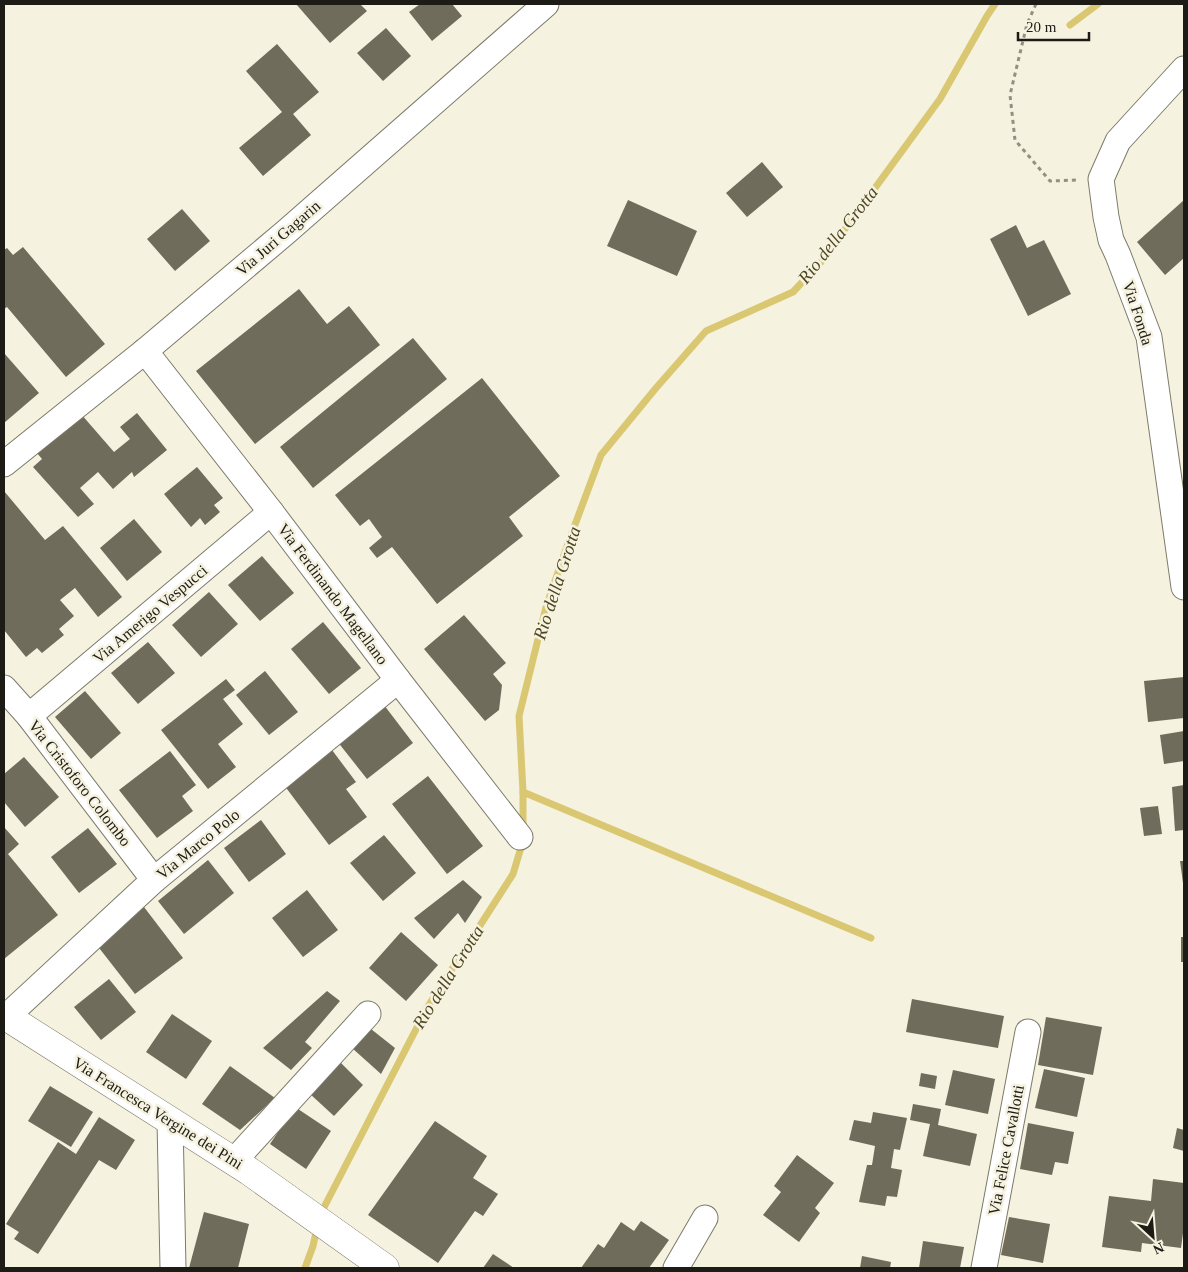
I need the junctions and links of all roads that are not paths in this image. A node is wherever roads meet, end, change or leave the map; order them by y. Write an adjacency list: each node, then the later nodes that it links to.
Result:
1 (546, 4): 3 (street, Via Juri Gagarin)
2 (1184, 70): 6 (street, Via Fonda)
3 (145, 351): 4 (street, Via Juri Gagarin); 5 (street, Via Ferdinando Magellano)
4 (4, 464)
5 (271, 512): 7 (street, Via Ferdinando Magellano); 9 (street, Via Amerigo Vespucci)
6 (1184, 587)
7 (398, 680): 10 (street, Via Ferdinando Magellano); 11 (street, Via Marco Polo)
8 (4, 688): 9 (street, Via Cristoforo Colombo)
9 (29, 716): 11 (street, Via Cristoforo Colombo)
10 (520, 837)
11 (154, 880): 13 (street, Via Marco Polo)
12 (368, 1014): 16 (street)
13 (5, 1016): 15 (street, Via Francesca Vergine dei Pini)
14 (1028, 1032): 21 (street, Via Felice Cavallotti)
15 (170, 1121): 16 (street, Via Francesca Vergine dei Pini); 18 (street)
16 (234, 1162): 19 (street, Via Francesca Vergine dei Pini)
17 (705, 1218): 20 (street)
18 (173, 1268)
19 (385, 1268)
20 (676, 1268)
21 (984, 1268)

